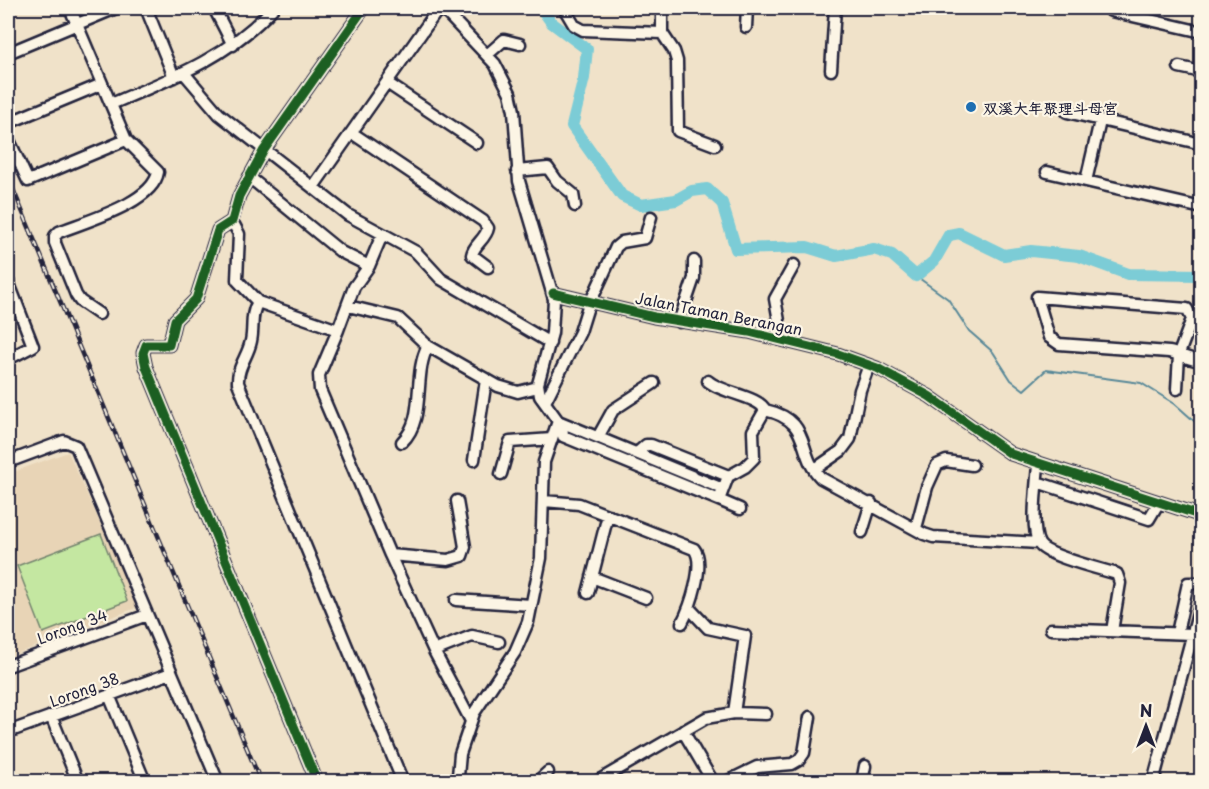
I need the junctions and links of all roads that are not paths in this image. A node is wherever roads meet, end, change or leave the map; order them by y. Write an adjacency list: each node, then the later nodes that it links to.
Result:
1 (70, 8): 13 (street)
2 (116, 8): 13 (street)
3 (146, 8): 24 (street)
4 (214, 8): 18 (street)
5 (273, 8): 18 (street)
6 (364, 8): 37 (street)
7 (441, 8): 20 (street); 25 (street)
8 (564, 8): 16 (street)
9 (662, 8): 16 (street)
10 (747, 8): 14 (street)
11 (835, 8): 22 (street)
12 (1111, 11): 15 (street)
13 (76, 24): 19 (street); 26 (street)
14 (746, 27)
15 (1202, 32)
16 (662, 33): 36 (street)
17 (520, 44): 20 (street)
18 (233, 45): 24 (street)
19 (8, 53)
20 (487, 55): 38 (street)
21 (1179, 67): 23 (street)
22 (831, 70)
23 (1202, 72)
24 (179, 75): 27 (street); 37 (street)
25 (387, 83): 31 (street); 34 (street)
26 (102, 84): 27 (street); 30 (street)
27 (111, 104): 33 (street)
28 (1067, 112): 29 (street)
29 (1101, 121): 35 (street); 41 (street)
30 (8, 123)
31 (352, 133): 42 (street); 51 (street)
32 (8, 138): 33 (street)
33 (126, 140): 57 (street)
34 (477, 143)
35 (1202, 144)
36 (715, 145)
37 (264, 150): 40 (street); 42 (street)
38 (518, 171): 43 (street); 53 (street)
39 (1047, 172): 41 (street)
40 (249, 177): 46 (street); 50 (street)
41 (1086, 182): 44 (street)
42 (312, 187): 47 (street)
43 (575, 206)
44 (1202, 208)
45 (651, 217): 54 (street)
46 (232, 221): 55 (street); 133 (street)
47 (381, 235): 50 (street); 61 (street)
48 (694, 261): 58 (street)
49 (794, 265): 60 (street)
50 (369, 266): 56 (street)
51 (488, 267)
52 (8, 281): 64 (street)
53 (553, 293): 54 (street, Jalan Taman Berangan); 61 (street)
54 (590, 301): 58 (street, Jalan Taman Berangan); 72 (street)
55 (258, 302): 59 (street); 134 (street)
56 (348, 306): 59 (street); 62 (street)
57 (99, 314)
58 (680, 322): 60 (street, Jalan Taman Berangan)
59 (338, 330): 98 (street)
60 (778, 338): 66 (street, Jalan Taman Berangan)
61 (550, 343): 70 (street)
62 (428, 346): 67 (street); 77 (street)
63 (1179, 355): 63 (street); 65 (street); 71 (street)
64 (8, 359)
65 (1202, 361)
66 (869, 365): 81 (street, Jalan Taman Berangan); 83 (street)
67 (486, 380): 70 (street); 80 (street)
68 (708, 381): 73 (street)
69 (654, 383): 75 (street)
70 (538, 387): 72 (street)
71 (1177, 389)
72 (545, 402): 74 (street)
73 (765, 410): 83 (street); 85 (street)
74 (560, 422): 75 (street); 76 (street); 87 (street)
75 (598, 437): 78 (street)
76 (552, 439): 84 (street); 89 (street)
77 (402, 442)
78 (637, 453): 85 (street); 87 (street)
79 (8, 459): 107 (street)
80 (474, 460)
81 (1038, 464): 86 (street); 90 (street, Jalan Taman Berangan)
82 (972, 465): 95 (street)
83 (815, 469): 91 (street)
84 (501, 474)
85 (727, 477): 87 (street)
86 (1037, 482): 90 (street); 97 (street)
87 (721, 495): 92 (street)
88 (457, 501): 98 (street)
89 (544, 501): 93 (street); 105 (street)
90 (1158, 502): 94 (street, Jalan Taman Berangan)
91 (871, 503): 95 (street); 96 (street)
92 (740, 509)
93 (608, 515): 99 (street); 106 (street)
94 (1202, 516)
95 (916, 528): 97 (street)
96 (862, 532)
97 (1038, 543): 110 (street)
98 (390, 555): 114 (street)
99 (592, 577): 101 (street); 102 (street)
100 (1202, 583): 111 (street)
101 (588, 593)
102 (646, 598)
103 (1202, 599): 112 (street)
104 (456, 600): 105 (street)
105 (531, 605): 122 (street)
106 (689, 608): 108 (street); 118 (street)
107 (147, 615): 115 (street, Lorong 34); 116 (street)
108 (682, 623)
109 (1051, 629): 110 (street)
110 (1112, 631): 111 (street)
111 (1177, 633): 112 (street)
112 (1192, 634): 140 (street)
113 (499, 642): 114 (street)
114 (434, 651): 122 (street)
115 (8, 666)
116 (171, 673): 117 (street, Lorong 38); 132 (street)
117 (110, 695): 120 (street, Lorong 38); 131 (street)
118 (734, 713): 119 (street); 123 (street)
119 (766, 714)
120 (51, 716): 124 (street, Lorong 38); 130 (street)
121 (810, 717): 138 (street)
122 (471, 721): 128 (street)
123 (683, 731): 136 (street); 137 (street)
124 (8, 732)
125 (866, 766): 139 (street)
126 (548, 772): 135 (street)
127 (8, 776): 129 (street)
128 (457, 780)
129 (10, 782)
130 (78, 782)
131 (145, 782)
132 (218, 782)
133 (317, 782)
134 (402, 782)
135 (537, 782)
136 (596, 782)
137 (713, 782)
138 (726, 782)
139 (862, 782)
140 (1153, 782)

